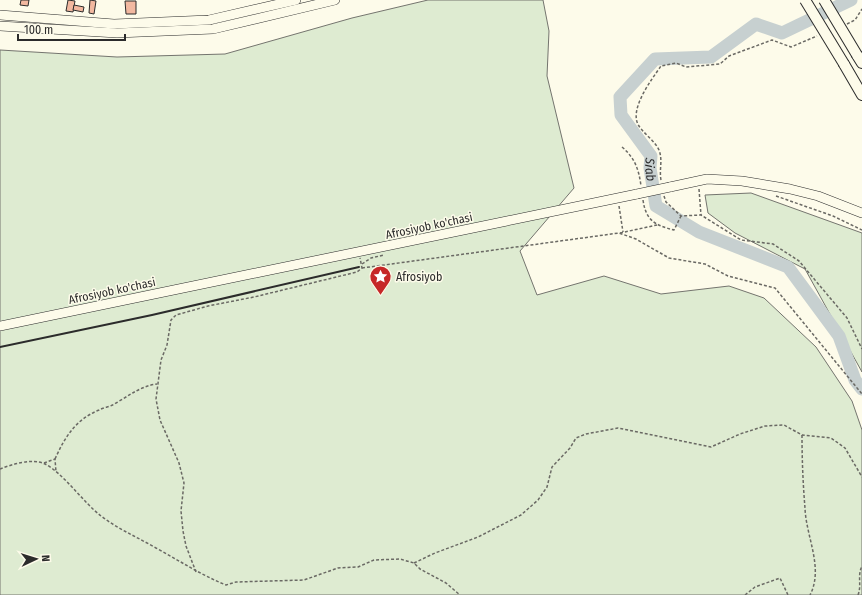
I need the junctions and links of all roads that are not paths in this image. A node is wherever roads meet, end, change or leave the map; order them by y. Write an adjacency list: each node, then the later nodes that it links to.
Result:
1 (296, 0): 5 (street)
2 (335, 0): 6 (street)
3 (805, 0): 8 (main road, bridge)
4 (824, 0): 7 (main road, bridge)
5 (0, 15)
6 (0, 26)
7 (860, 59)
8 (862, 94)
9 (862, 213): 10 (street, Afrosiyob ko'chasi, bridge)
10 (0, 326)

